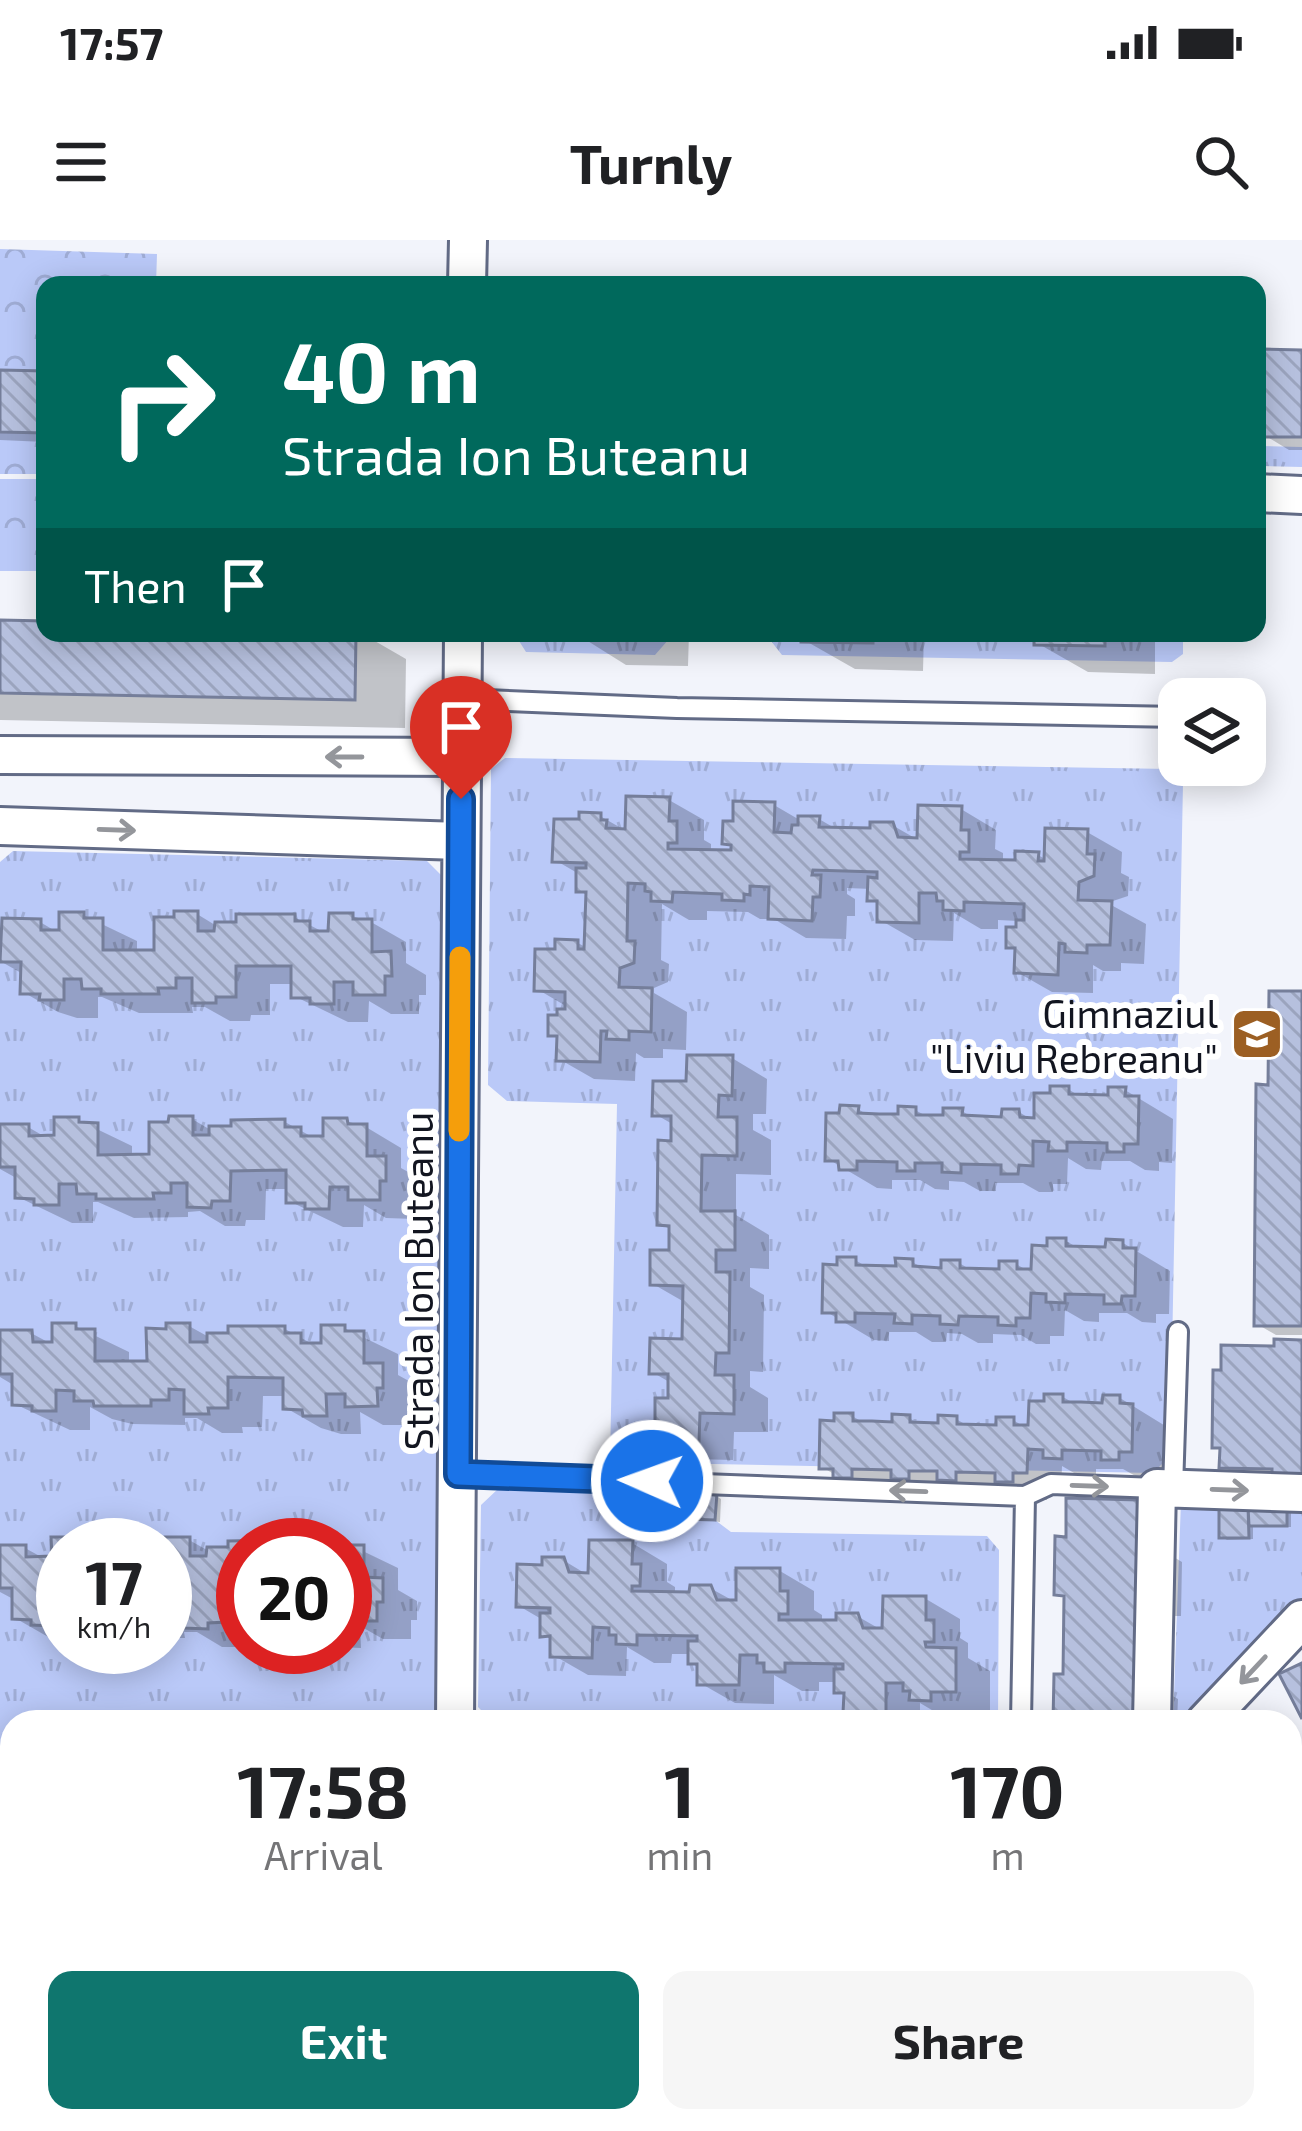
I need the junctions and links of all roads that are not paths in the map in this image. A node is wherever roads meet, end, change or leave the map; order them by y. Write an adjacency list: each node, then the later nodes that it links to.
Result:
1 (468, 240): 2 (street)
2 (467, 276)
3 (1266, 493): 4 (street)
4 (1302, 494)
5 (463, 642): 6 (street, Strada Ion Buteanu)
6 (462, 699): 7 (lane); 9 (street, Strada Ion Buteanu)
7 (1158, 717)
8 (0, 755): 9 (street, one-way to 8)
9 (461, 757): 11 (street, Strada Ion Buteanu)
10 (0, 826): 11 (street, one-way to 11)
11 (460, 841): 13 (street, Strada Ion Buteanu)
12 (1178, 1332): 14 (lane)
13 (458, 1474): 16 (lane, one-way to 13); 18 (street, Strada Ion Buteanu)
14 (1165, 1488): 15 (street, one-way to 15); 16 (lane, one-way to 14); 20 (street)
15 (1302, 1493)
16 (1025, 1496): 19 (lane)
17 (1302, 1619): 21 (street, one-way to 21)
18 (455, 1710)
19 (1021, 1710)
20 (1153, 1710)
21 (1215, 1710)

